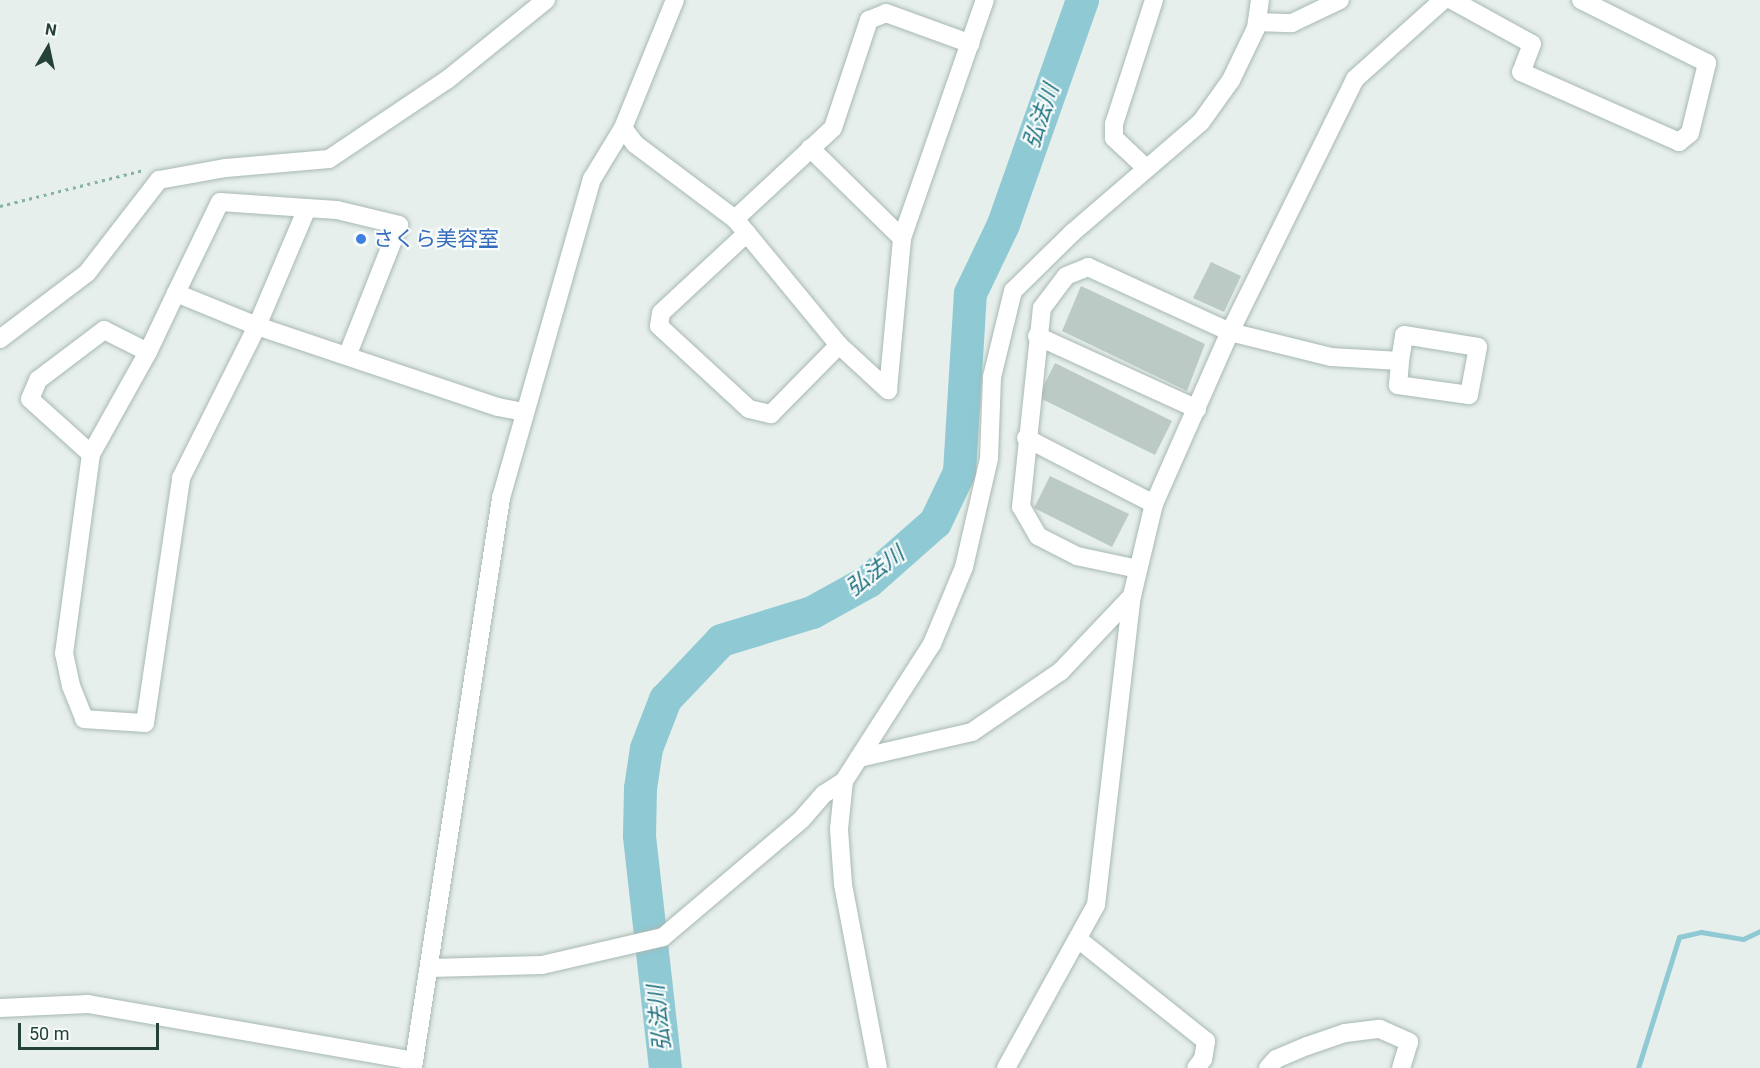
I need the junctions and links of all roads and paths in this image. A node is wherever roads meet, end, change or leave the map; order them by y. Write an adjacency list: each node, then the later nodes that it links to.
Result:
1 (546, 0): 15 (street)
2 (675, 0): 12 (street)
3 (985, 0): 11 (street)
4 (1154, 0): 14 (street)
5 (1260, 0): 10 (street)
6 (1340, 0): 10 (street)
7 (1443, 0): 22 (street)
8 (1452, 0): 9 (street)
9 (1581, 0)
10 (1257, 22): 14 (street)
11 (971, 44): 13 (street); 19 (street)
12 (623, 128): 18 (street); 30 (street)
13 (810, 148): 18 (street); 19 (street)
14 (1146, 168): 36 (street)
15 (159, 180): 16 (path); 24 (street)
16 (0, 206)
17 (307, 208): 20 (street); 21 (street); 27 (street)
18 (741, 226): 25 (street); 25 (street)
19 (902, 238): 25 (street)
20 (176, 293): 21 (street); 26 (street)
21 (257, 326): 27 (street); 32 (street)
22 (1230, 332): 23 (street); 28 (street); 29 (street)
23 (1037, 336): 29 (street); 31 (street)
24 (0, 339)
25 (839, 345)
26 (148, 352): 32 (street); 32 (street)
27 (348, 354): 30 (street)
28 (1400, 361): 28 (street)
29 (1197, 409): 33 (street)
30 (524, 412): 39 (street)
31 (1026, 438): 33 (street); 34 (street)
32 (92, 454)
33 (1154, 504): 34 (street)
34 (1138, 569): 35 (street)
35 (1132, 596): 36 (street); 38 (street)
36 (858, 758): 37 (street)
37 (844, 781): 39 (street); 42 (street)
38 (1078, 939): 43 (street); 44 (street)
39 (430, 968): 41 (street)
40 (0, 1008): 41 (street)
41 (413, 1065)
42 (878, 1068)
43 (1006, 1068)
44 (1196, 1068)
45 (1269, 1068): 46 (street)
46 (1401, 1068)

